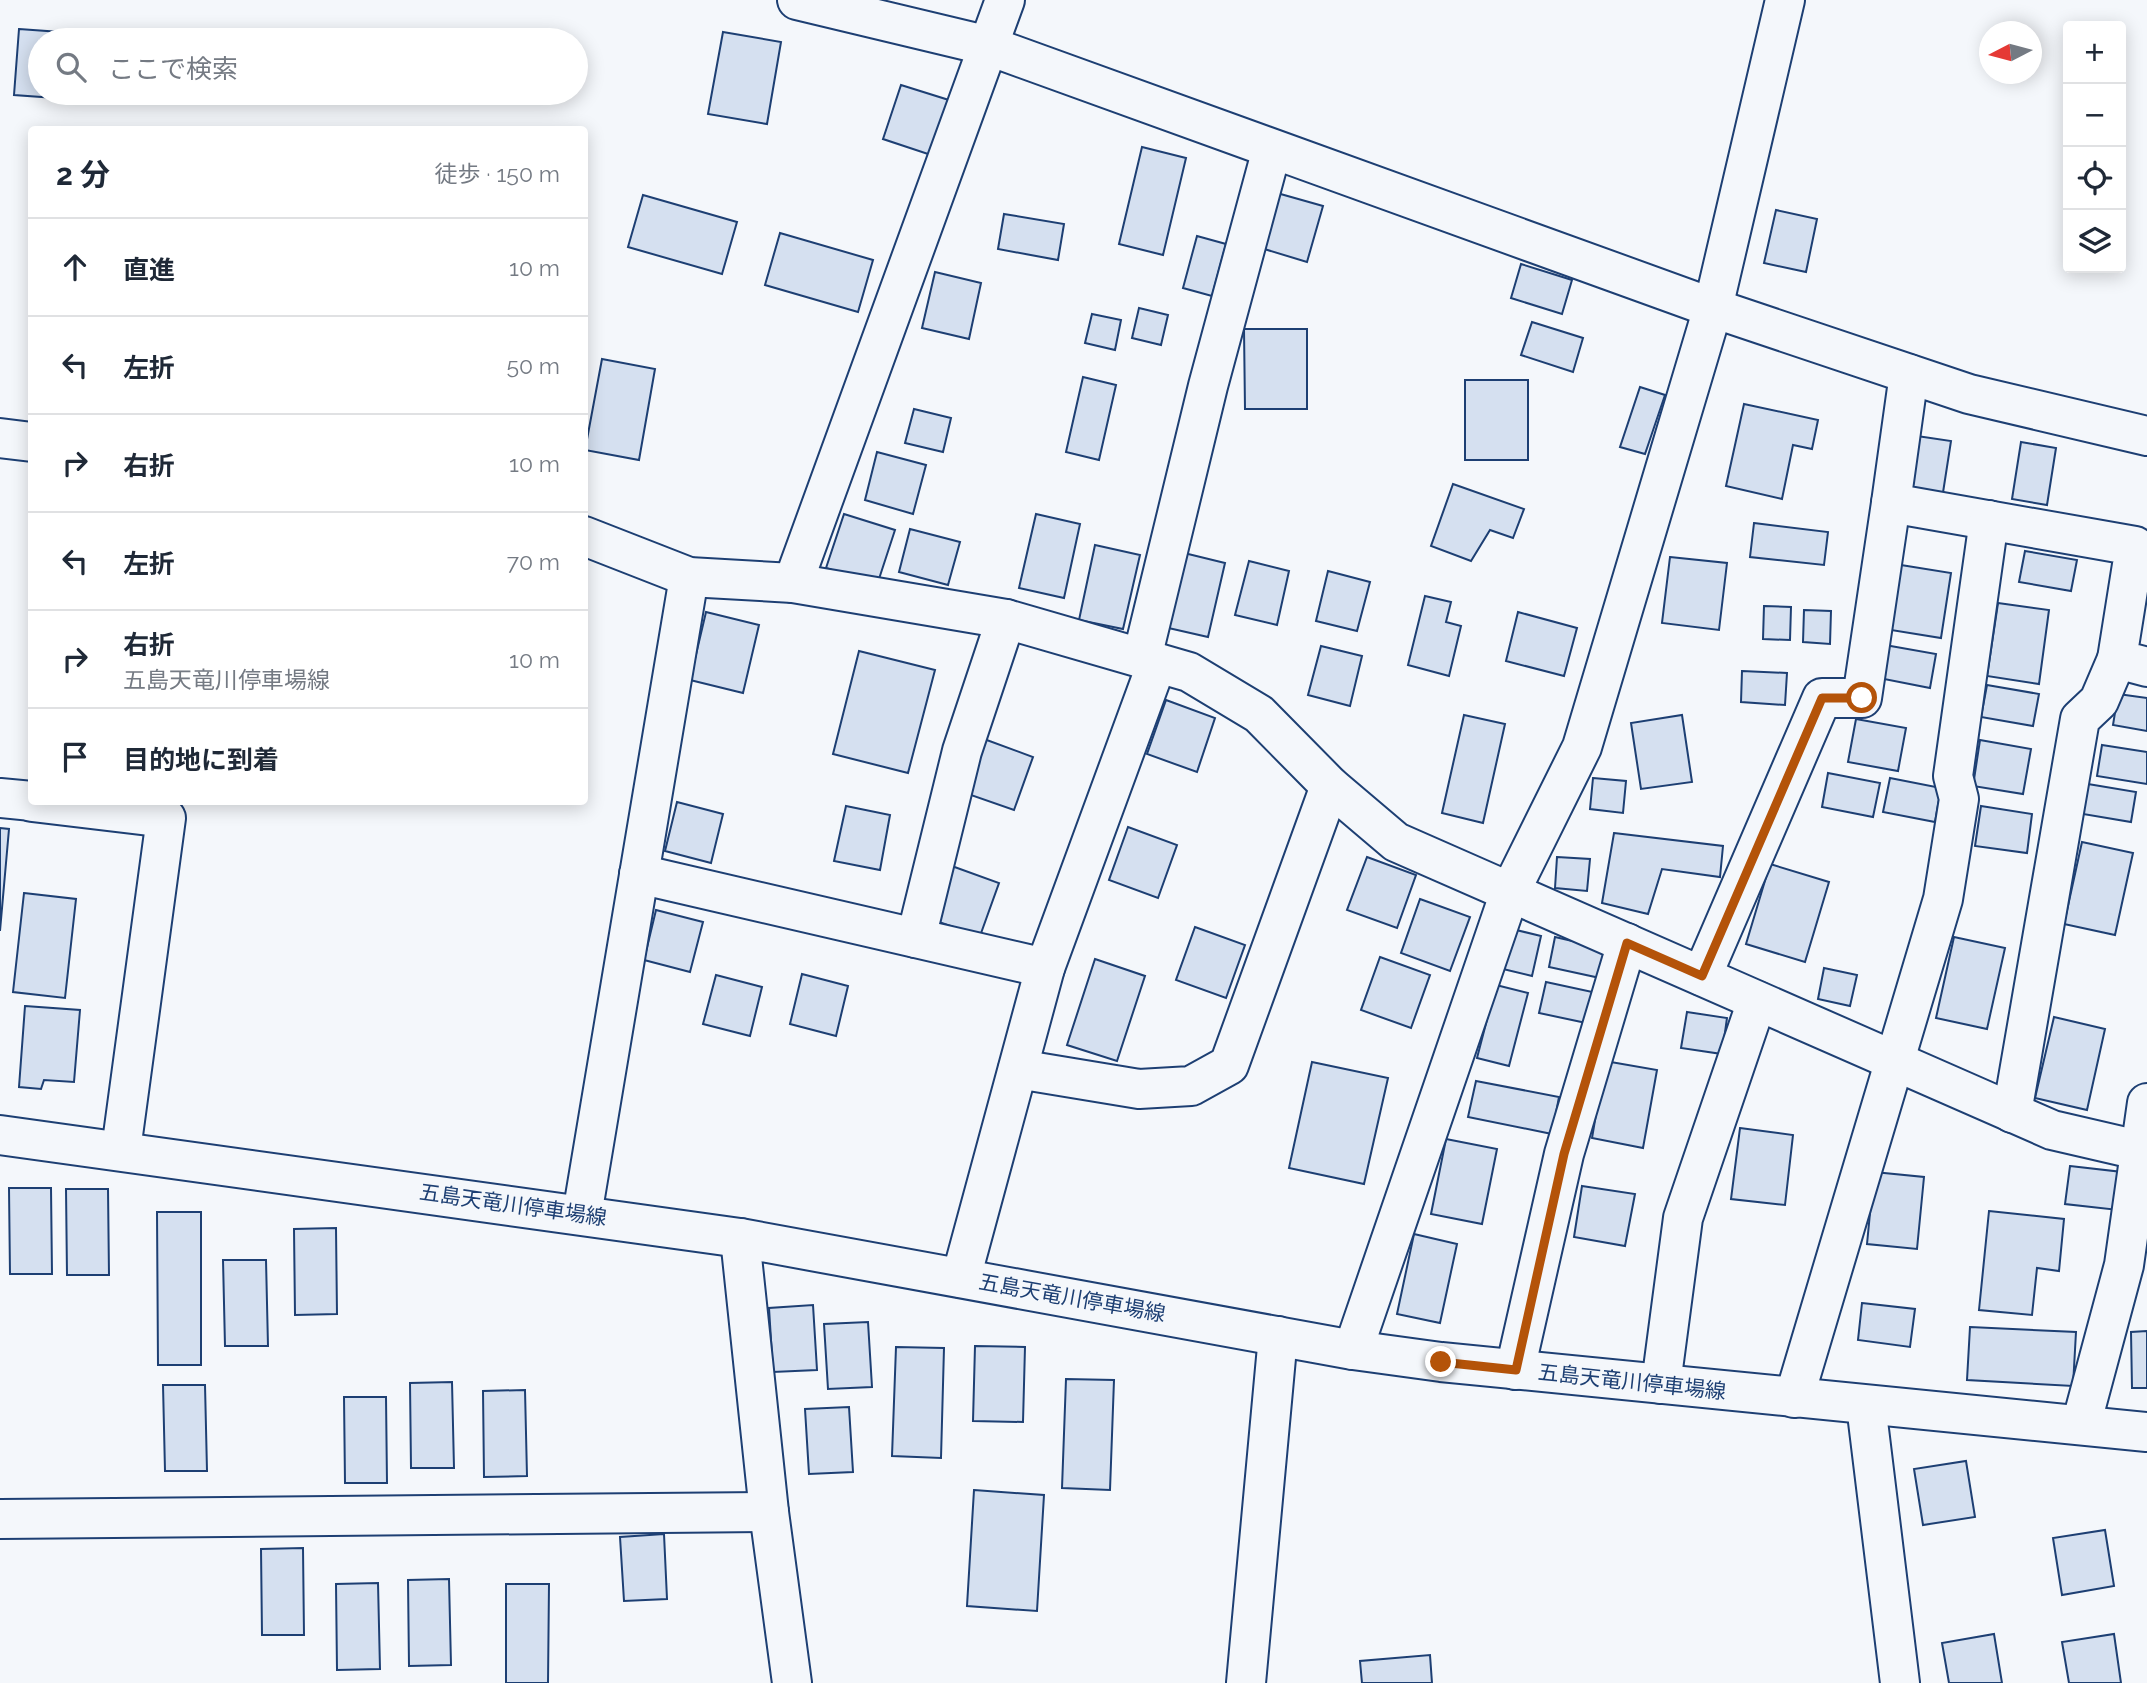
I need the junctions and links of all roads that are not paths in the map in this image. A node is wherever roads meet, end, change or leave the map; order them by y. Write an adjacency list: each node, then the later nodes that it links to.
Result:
1 (797, 0): 4 (street)
2 (1005, 0): 4 (street)
3 (1785, 0): 6 (street)
4 (989, 46): 5 (street); 15 (street)
5 (1272, 149): 6 (street); 17 (street)
6 (1713, 308): 7 (street); 24 (street)
7 (1909, 374): 8 (street); 11 (street)
8 (2147, 436)
9 (0, 438): 10 (street)
10 (28, 442)
11 (1891, 503): 12 (street); 28 (street)
12 (1989, 520): 18 (street); 30 (street)
13 (588, 538): 14 (street)
14 (689, 577): 15 (street); 23 (street)
15 (793, 583): 16 (street)
16 (1006, 620): 17 (street); 25 (street)
17 (1150, 660): 19 (street); 27 (street)
18 (2132, 663): 33 (street)
19 (1330, 786): 24 (street); 31 (street)
20 (0, 798): 21 (street)
21 (28, 802)
22 (57, 805): 35 (street)
23 (639, 874): 25 (street); 37 (street)
24 (1510, 892): 26 (street); 41 (street)
25 (916, 938): 27 (street)
26 (1627, 943): 28 (street); 42 (street)
27 (1045, 968): 31 (street)
28 (1702, 976): 29 (street)
29 (1757, 1001): 30 (street); 43 (street)
30 (1894, 1061): 33 (street); 44 (street)
31 (1018, 1069): 39 (street)
32 (2147, 1103): 36 (street)
33 (2012, 1112): 36 (street)
34 (0, 1135): 35 (street, 五島天竜川停車場線)
35 (121, 1150): 37 (street, 五島天竜川停車場線)
36 (2144, 1152): 46 (street)
37 (582, 1215): 38 (street, 五島天竜川停車場線)
38 (740, 1238): 39 (street, 五島天竜川停車場線); 48 (street)
39 (961, 1278): 40 (street, 五島天竜川停車場線)
40 (1278, 1336): 41 (street, 五島天竜川停車場線); 51 (street)
41 (1353, 1350): 42 (street, 五島天竜川停車場線)
42 (1516, 1370): 43 (street, 五島天竜川停車場線)
43 (1661, 1384): 44 (street, 五島天竜川停車場線)
44 (1794, 1398): 45 (street, 五島天竜川停車場線)
45 (1866, 1405): 46 (street, 五島天竜川停車場線); 52 (street)
46 (2081, 1425): 47 (street, 五島天竜川停車場線)
47 (2147, 1432)
48 (769, 1511): 49 (street); 50 (street)
49 (0, 1520)
50 (792, 1683)
51 (1246, 1683)
52 (1900, 1683)

